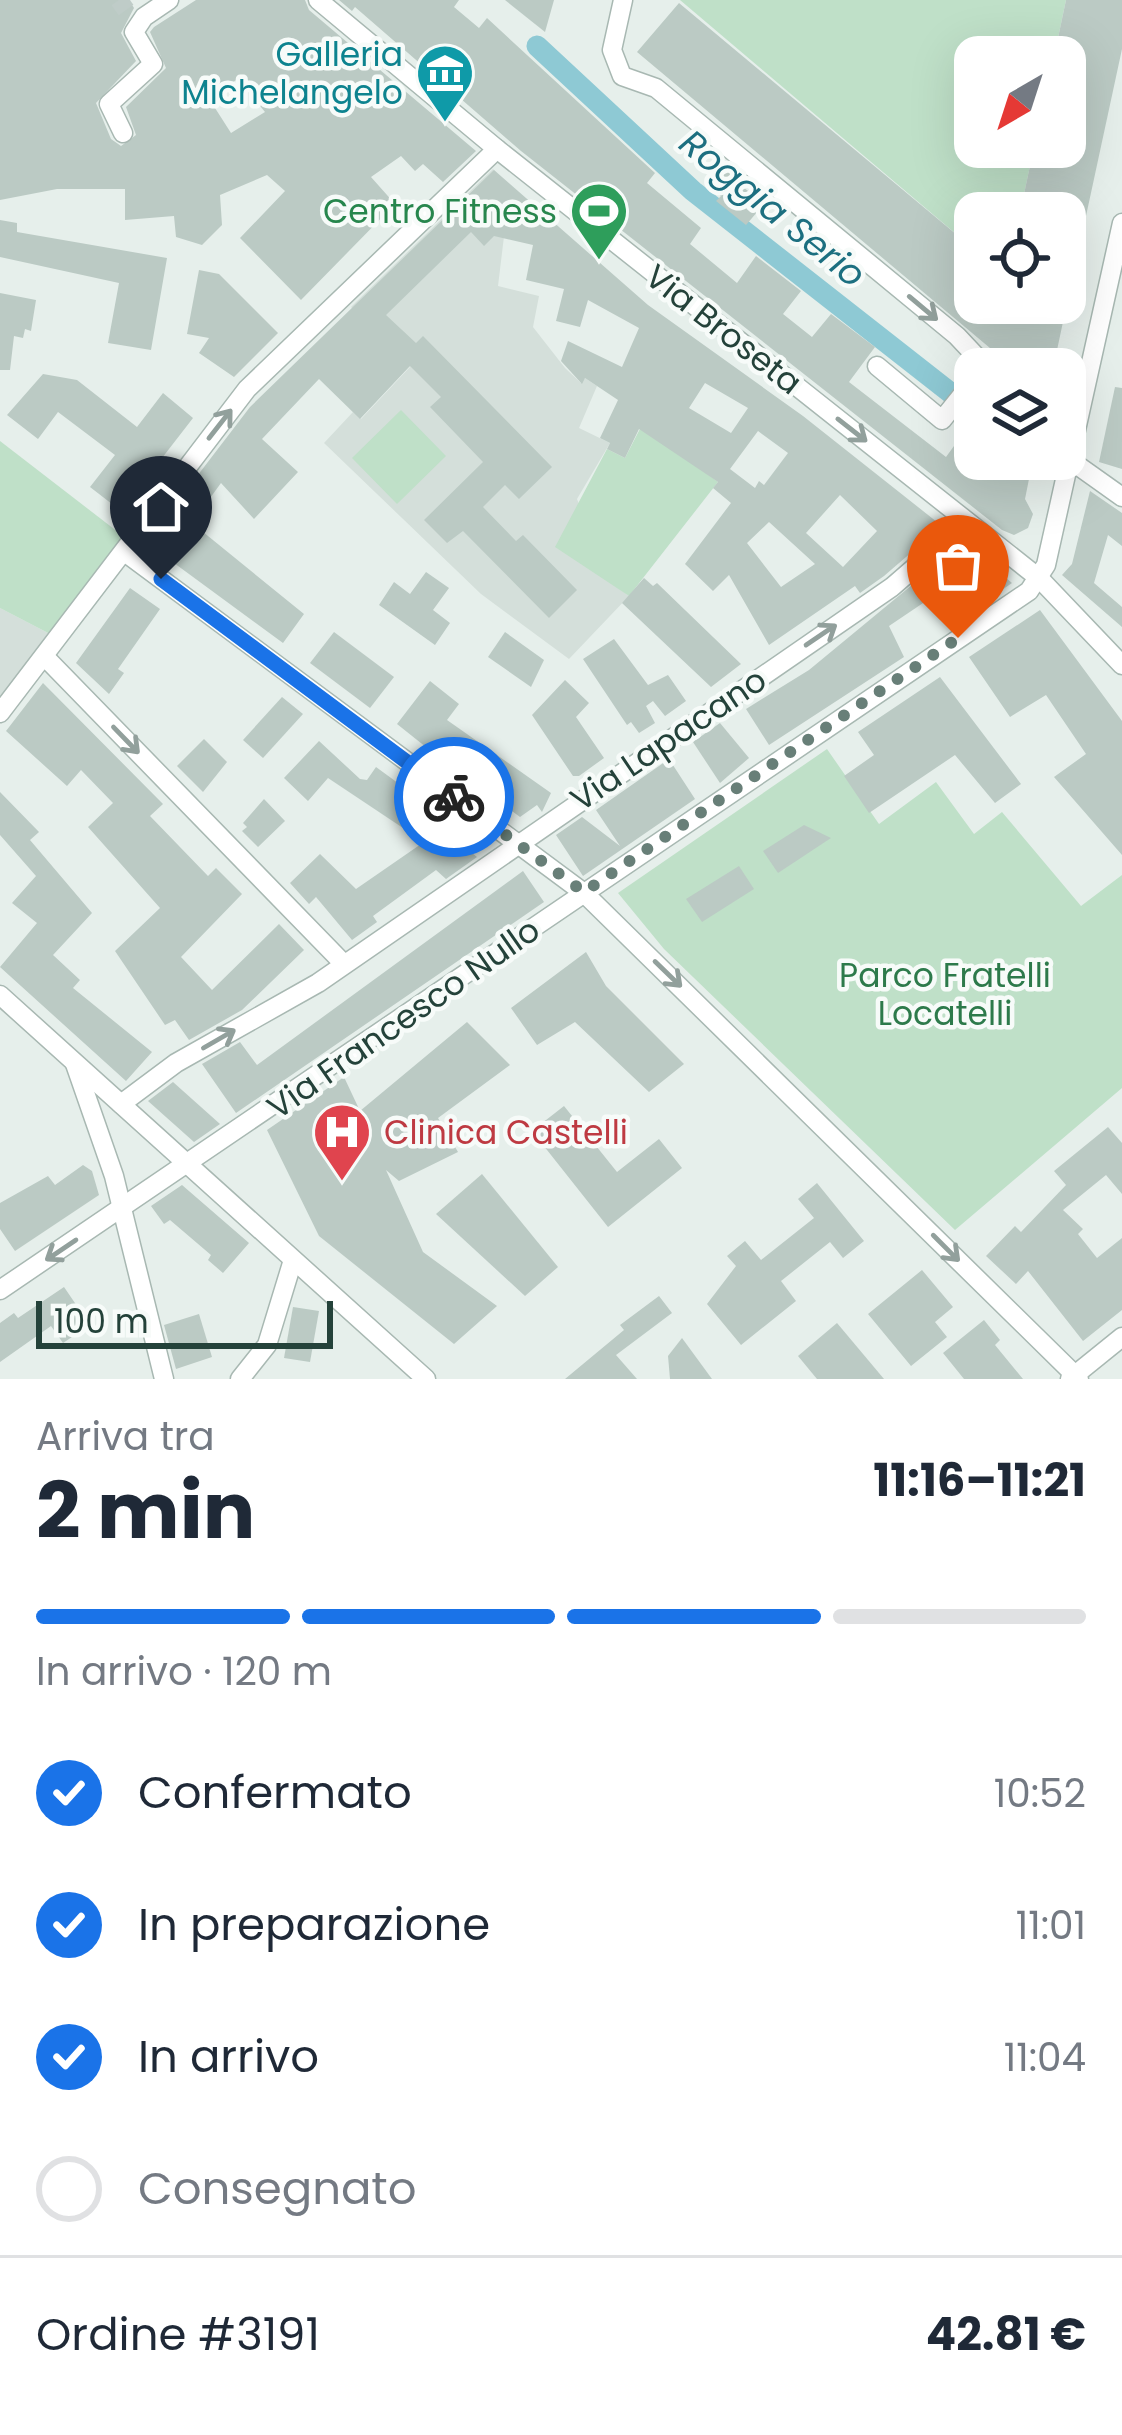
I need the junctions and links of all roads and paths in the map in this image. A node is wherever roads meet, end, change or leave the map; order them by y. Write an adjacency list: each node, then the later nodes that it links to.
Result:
1 (169, 0): 4 (street)
2 (319, 0): 5 (street, Via Broseta)
3 (623, 0): 8 (street, one-way to 8)
4 (123, 133)
5 (496, 149): 15 (street, Via Broseta, one-way to 15); 16 (street, one-way to 5)
6 (1122, 223): 7 (street)
7 (1116, 279): 10 (street)
8 (964, 348)
9 (877, 366): 11 (street)
10 (1086, 381)
11 (954, 406)
12 (1086, 471): 14 (street)
13 (1065, 480): 17 (street)
14 (1122, 496)
15 (967, 522): 17 (street, Via Broseta); 21 (street, Via Lapacano, one-way to 15)
16 (126, 553): 18 (street); 21 (street)
17 (1040, 580): 19 (street, Via Broseta); 22 (street, Via Francesco Nullo)
18 (44, 657): 20 (street); 23 (street, one-way to 23)
19 (1122, 665)
20 (0, 713)
21 (515, 842): 22 (street); 23 (street, Via Lapacano)
22 (584, 892): 27 (street, Via Francesco Nullo); 32 (street, one-way to 32)
23 (344, 963): 26 (street, Via Lapacano, one-way to 23)
24 (0, 995): 25 (street)
25 (73, 1060): 26 (street); 28 (street)
26 (122, 1104): 27 (street)
27 (190, 1163): 28 (street, Via Francesco Nullo); 29 (street)
28 (121, 1209): 30 (street, Via Francesco Nullo, one-way to 30); 33 (street)
29 (293, 1260): 34 (street); 35 (street)
30 (0, 1290)
31 (1122, 1337): 32 (street)
32 (1075, 1378)
33 (164, 1379)
34 (240, 1379)
35 (426, 1379)

